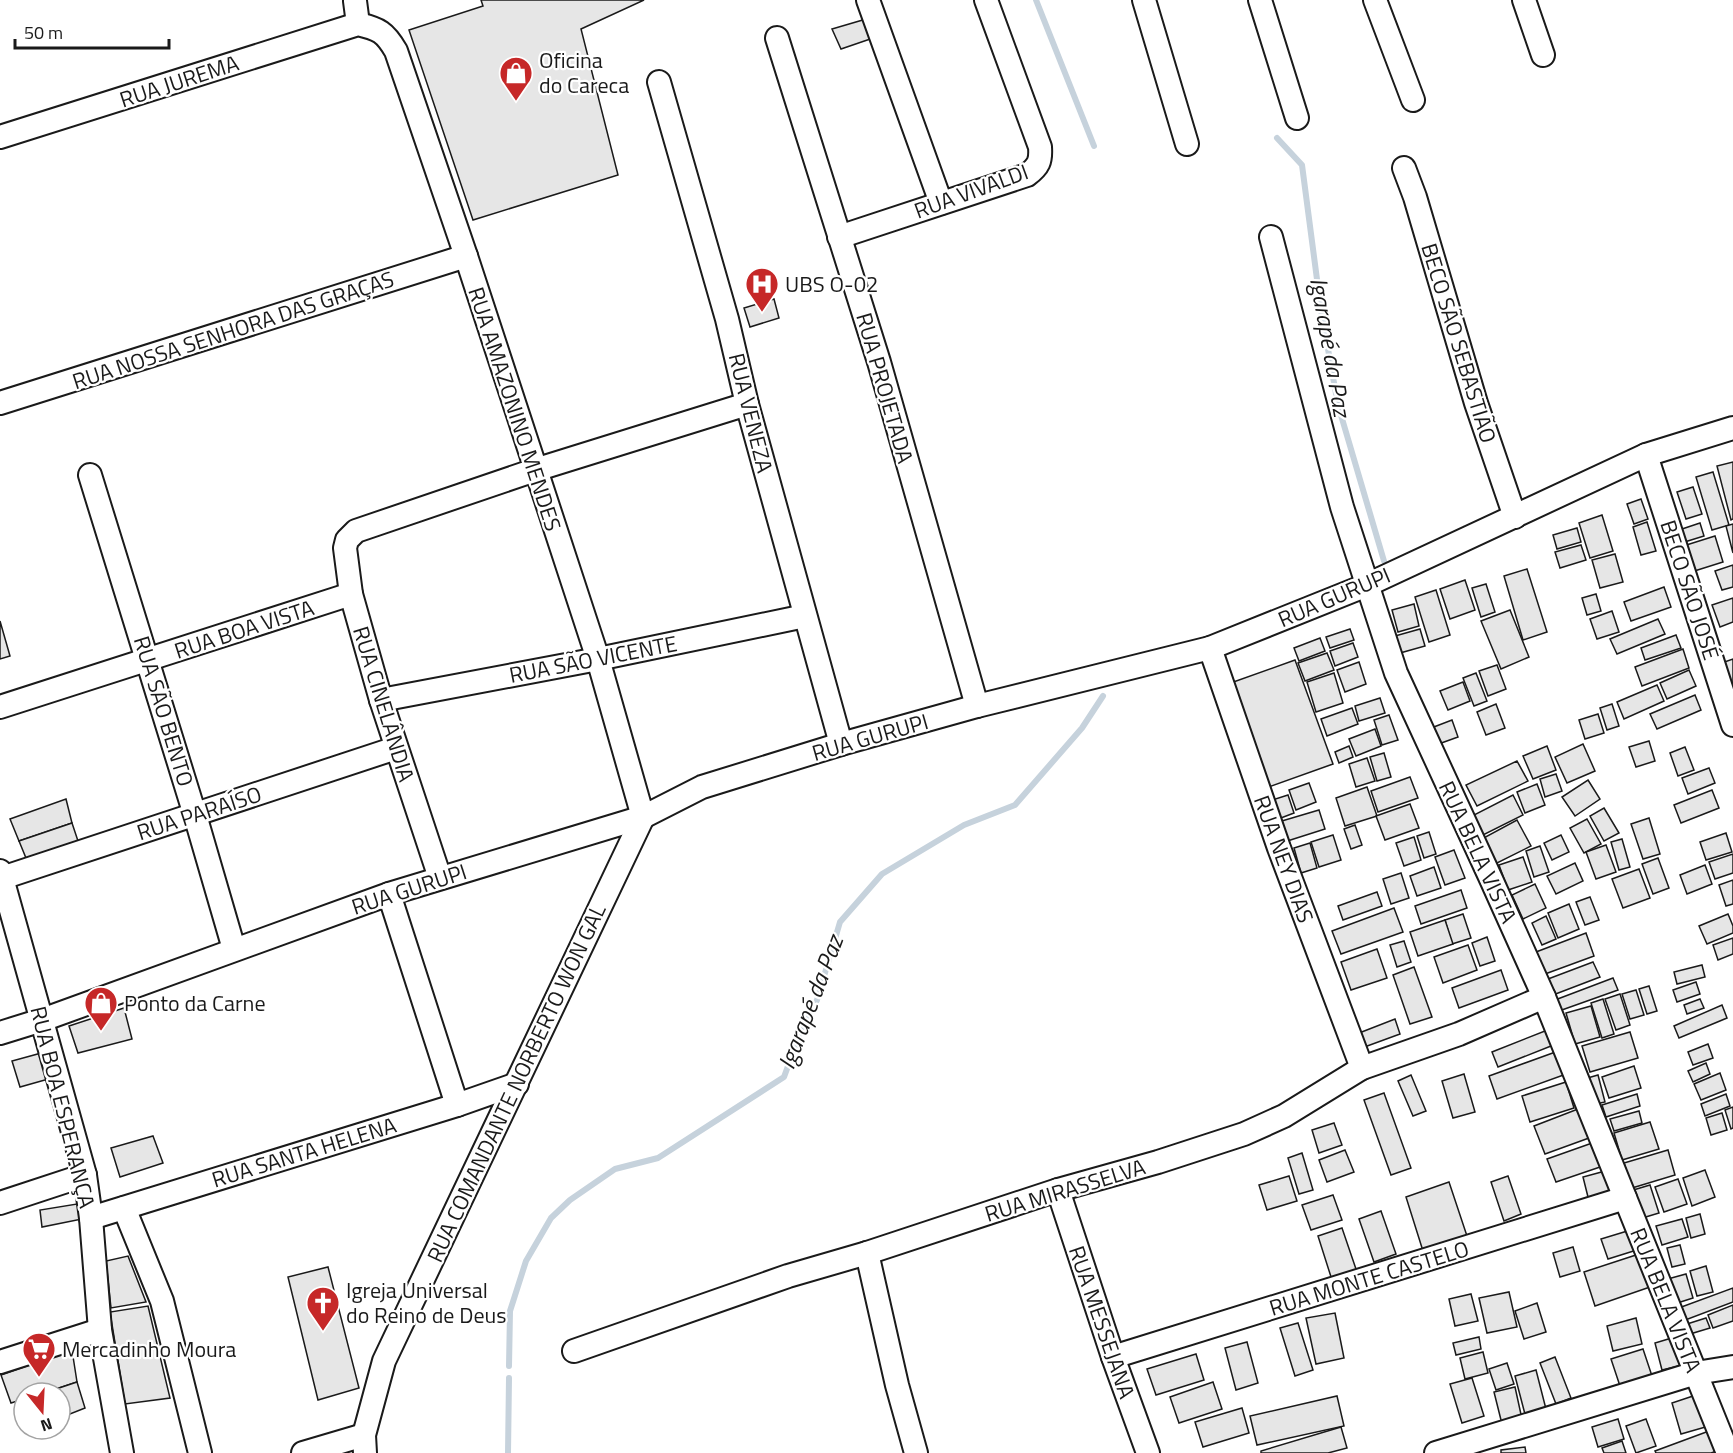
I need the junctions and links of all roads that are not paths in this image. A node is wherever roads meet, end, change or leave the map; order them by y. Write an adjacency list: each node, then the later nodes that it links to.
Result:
1 (868, 0): 17 (street)
2 (986, 0): 17 (street, RUA VIVALDI)
3 (1144, 0): 15 (street)
4 (1260, 0): 13 (street)
5 (1375, 0): 12 (street)
6 (1524, 0): 10 (street)
7 (355, 1): 8 (street)
8 (358, 24): 14 (street, RUA JUREMA); 20 (street, RUA AMAZONINO MENDES)
9 (777, 38): 18 (street, RUA PROJETADA)
10 (1543, 55)
11 (660, 82): 22 (street, RUA VENEZA)
12 (1413, 100)
13 (1297, 118)
14 (0, 137)
15 (1187, 144)
16 (1404, 168): 27 (street, BECO SÃO SEBASTIÃO)
17 (941, 203): 18 (street, RUA VIVALDI)
18 (839, 237): 35 (street, RUA PROJETADA)
19 (1271, 237): 28 (street, RUA BELA VISTA)
20 (466, 256): 21 (street, RUA NOSSA SENHORA DAS GRAÇAS); 25 (street, RUA AMAZONINO MENDES)
21 (0, 403)
22 (747, 404): 25 (street); 30 (street, RUA VENEZA)
23 (1733, 429): 24 (street, RUA GURUPI)
24 (1646, 455): 27 (street, RUA GURUPI); 37 (street, BECO SÃO JOSÉ)
25 (535, 470): 29 (street, RUA CINELÂNDIA); 33 (street, RUA AMAZONINO MENDES)
26 (90, 475): 32 (street, RUA SÃO BENTO)
27 (1515, 517): 28 (street, RUA GURUPI)
28 (1367, 585): 31 (street, RUA GURUPI); 46 (street, RUA BELA VISTA)
29 (351, 594): 32 (street, RUA BOA VISTA); 34 (street, RUA CINELÂNDIA)
30 (805, 616): 33 (street, RUA SÃO VICENTE); 38 (street, RUA VENEZA)
31 (1210, 648): 35 (street, RUA GURUPI); 49 (street, RUA NEY DIAS)
32 (148, 660): 36 (street, RUA BOA VISTA); 40 (street, RUA SÃO BENTO)
33 (598, 660): 34 (street, RUA SÃO VICENTE); 41 (street, RUA AMAZONINO MENDES)
34 (381, 700): 39 (street, RUA CINELÂNDIA)
35 (977, 706): 38 (street, RUA GURUPI)
36 (0, 707)
37 (1733, 725)
38 (841, 744): 41 (street, RUA GURUPI)
39 (396, 748): 40 (street, RUA PARAÍSO); 43 (street, RUA CINELÂNDIA)
40 (195, 815): 42 (street, RUA PARAÍSO); 45 (street, RUA SÃO BENTO)
41 (643, 817): 43 (street, RUA GURUPI); 50 (street, RUA COMANDANTE NORBERTO WON GAL)
42 (1, 874): 47 (street, RUA BOA ESPERANÇA)
43 (440, 878): 44 (street, RUA GURUPI)
44 (389, 894): 45 (street, RUA GURUPI); 51 (street)
45 (234, 949): 47 (street, RUA GURUPI)
46 (1544, 997): 49 (street, RUA MIRASSELVA); 54 (street, RUA BELA VISTA)
47 (42, 1020): 48 (street, RUA GURUPI); 52 (street, RUA BOA ESPERANÇA)
48 (0, 1033)
49 (1362, 1068): 53 (street, RUA MIRASSELVA)
50 (517, 1084): 51 (street, RUA SANTA HELENA); 65 (street, RUA COMANDANTE NORBERTO WON GAL)
51 (457, 1105): 56 (street, RUA SANTA HELENA)
52 (85, 1175): 55 (street); 57 (street, RUA BOA ESPERANÇA)
53 (1058, 1190): 58 (street, RUA MIRASSELVA); 61 (street, RUA MESSEJANA)
54 (1625, 1198): 61 (street, RUA MONTE CASTELO); 64 (street, RUA BELA VISTA)
55 (0, 1203)
56 (124, 1208): 57 (street, RUA SANTA HELENA); 67 (street)
57 (91, 1218): 59 (street, RUA BOA ESPERANÇA)
58 (867, 1253): 60 (street, RUA MIRASSELVA); 69 (street)
59 (100, 1330): 62 (street); 66 (street, RUA BOA ESPERANÇA)
60 (574, 1352)
61 (1113, 1357): 70 (street, RUA MESSEJANA)
62 (0, 1362)
63 (1733, 1367): 64 (street)
64 (1696, 1373): 71 (street); 72 (street, RUA BELA VISTA)
65 (365, 1444): 68 (street)
66 (122, 1453)
67 (200, 1453)
68 (303, 1453)
69 (916, 1453)
70 (1148, 1453)
71 (1436, 1453)
72 (1728, 1453)

